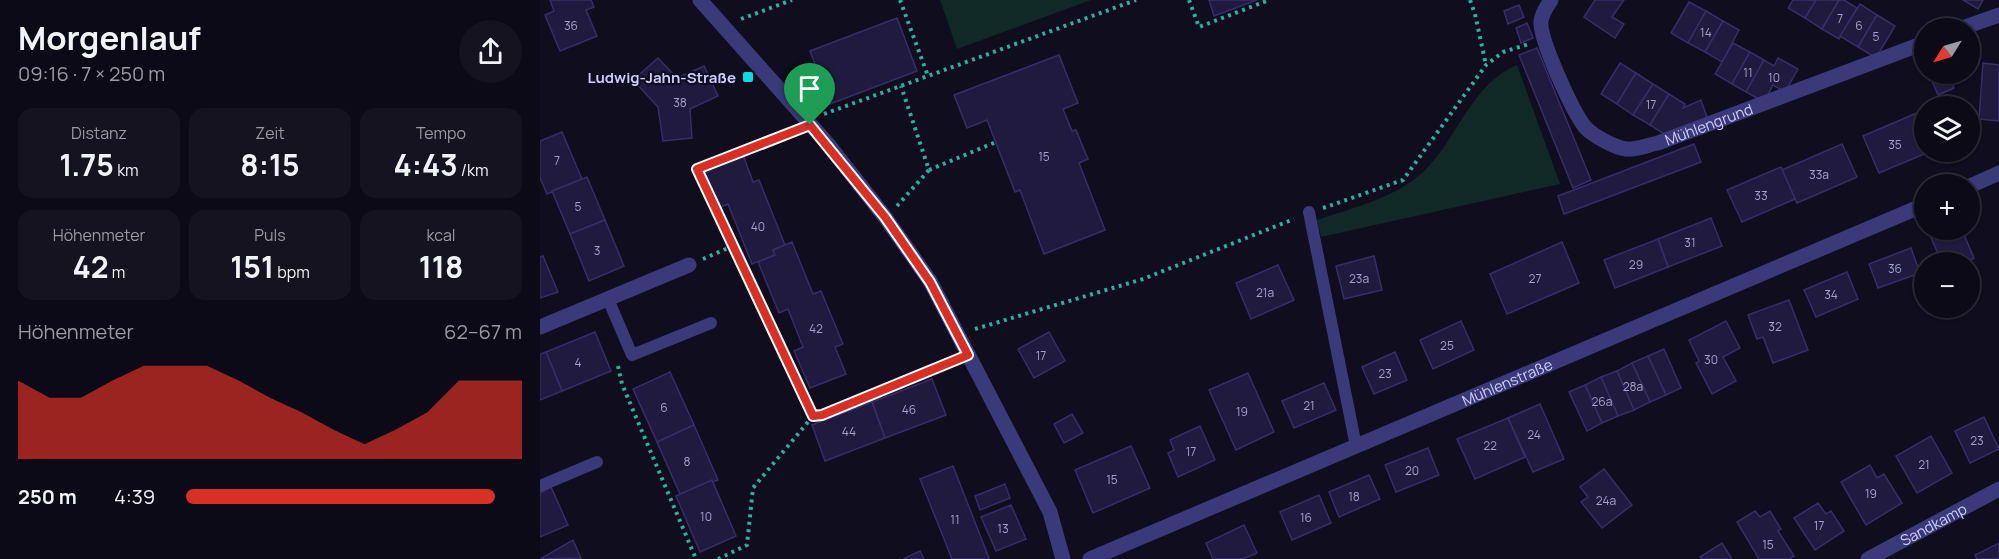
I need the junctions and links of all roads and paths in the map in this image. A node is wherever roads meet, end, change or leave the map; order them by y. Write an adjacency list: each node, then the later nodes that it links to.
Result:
1 (700, 0): 11 (street)
2 (792, 0): 11 (path)
3 (900, 0): 15 (path)
4 (1136, 0): 15 (path)
5 (1189, 0): 6 (path)
6 (1269, 0)
7 (1470, 0): 14 (path)
8 (1551, 0): 12 (street)
9 (1999, 15): 10 (street)
10 (1980, 22)
11 (723, 26): 18 (street)
12 (1544, 39): 13 (street, Mühlengrund); 14 (path)
13 (1914, 47)
14 (1486, 65): 24 (path)
15 (928, 76): 16 (path)
16 (901, 86): 17 (path); 20 (path)
17 (827, 113)
18 (810, 125): 25 (street); 26 (path)
19 (996, 141): 20 (path)
20 (929, 170): 25 (path)
21 (1999, 173): 22 (street)
22 (1980, 182)
23 (1914, 209): 35 (street, Mühlenstraße)
24 (1309, 212): 31 (path); 35 (lane)
25 (885, 217): 31 (street)
26 (735, 245): 27 (path); 34 (path)
27 (689, 265): 28 (street)
28 (608, 299): 29 (lane); 30 (street)
29 (711, 323)
30 (540, 327)
31 (957, 334): 32 (street)
32 (968, 355): 34 (path); 41 (street)
33 (618, 364): 39 (path)
34 (813, 416): 40 (path)
35 (1356, 446): 42 (street, Mühlenstraße)
36 (597, 462): 37 (lane)
37 (540, 486)
38 (1999, 489): 43 (street, Sandkamp)
39 (696, 559)
40 (718, 559)
41 (1063, 559)
42 (1090, 559)
43 (1868, 559)

